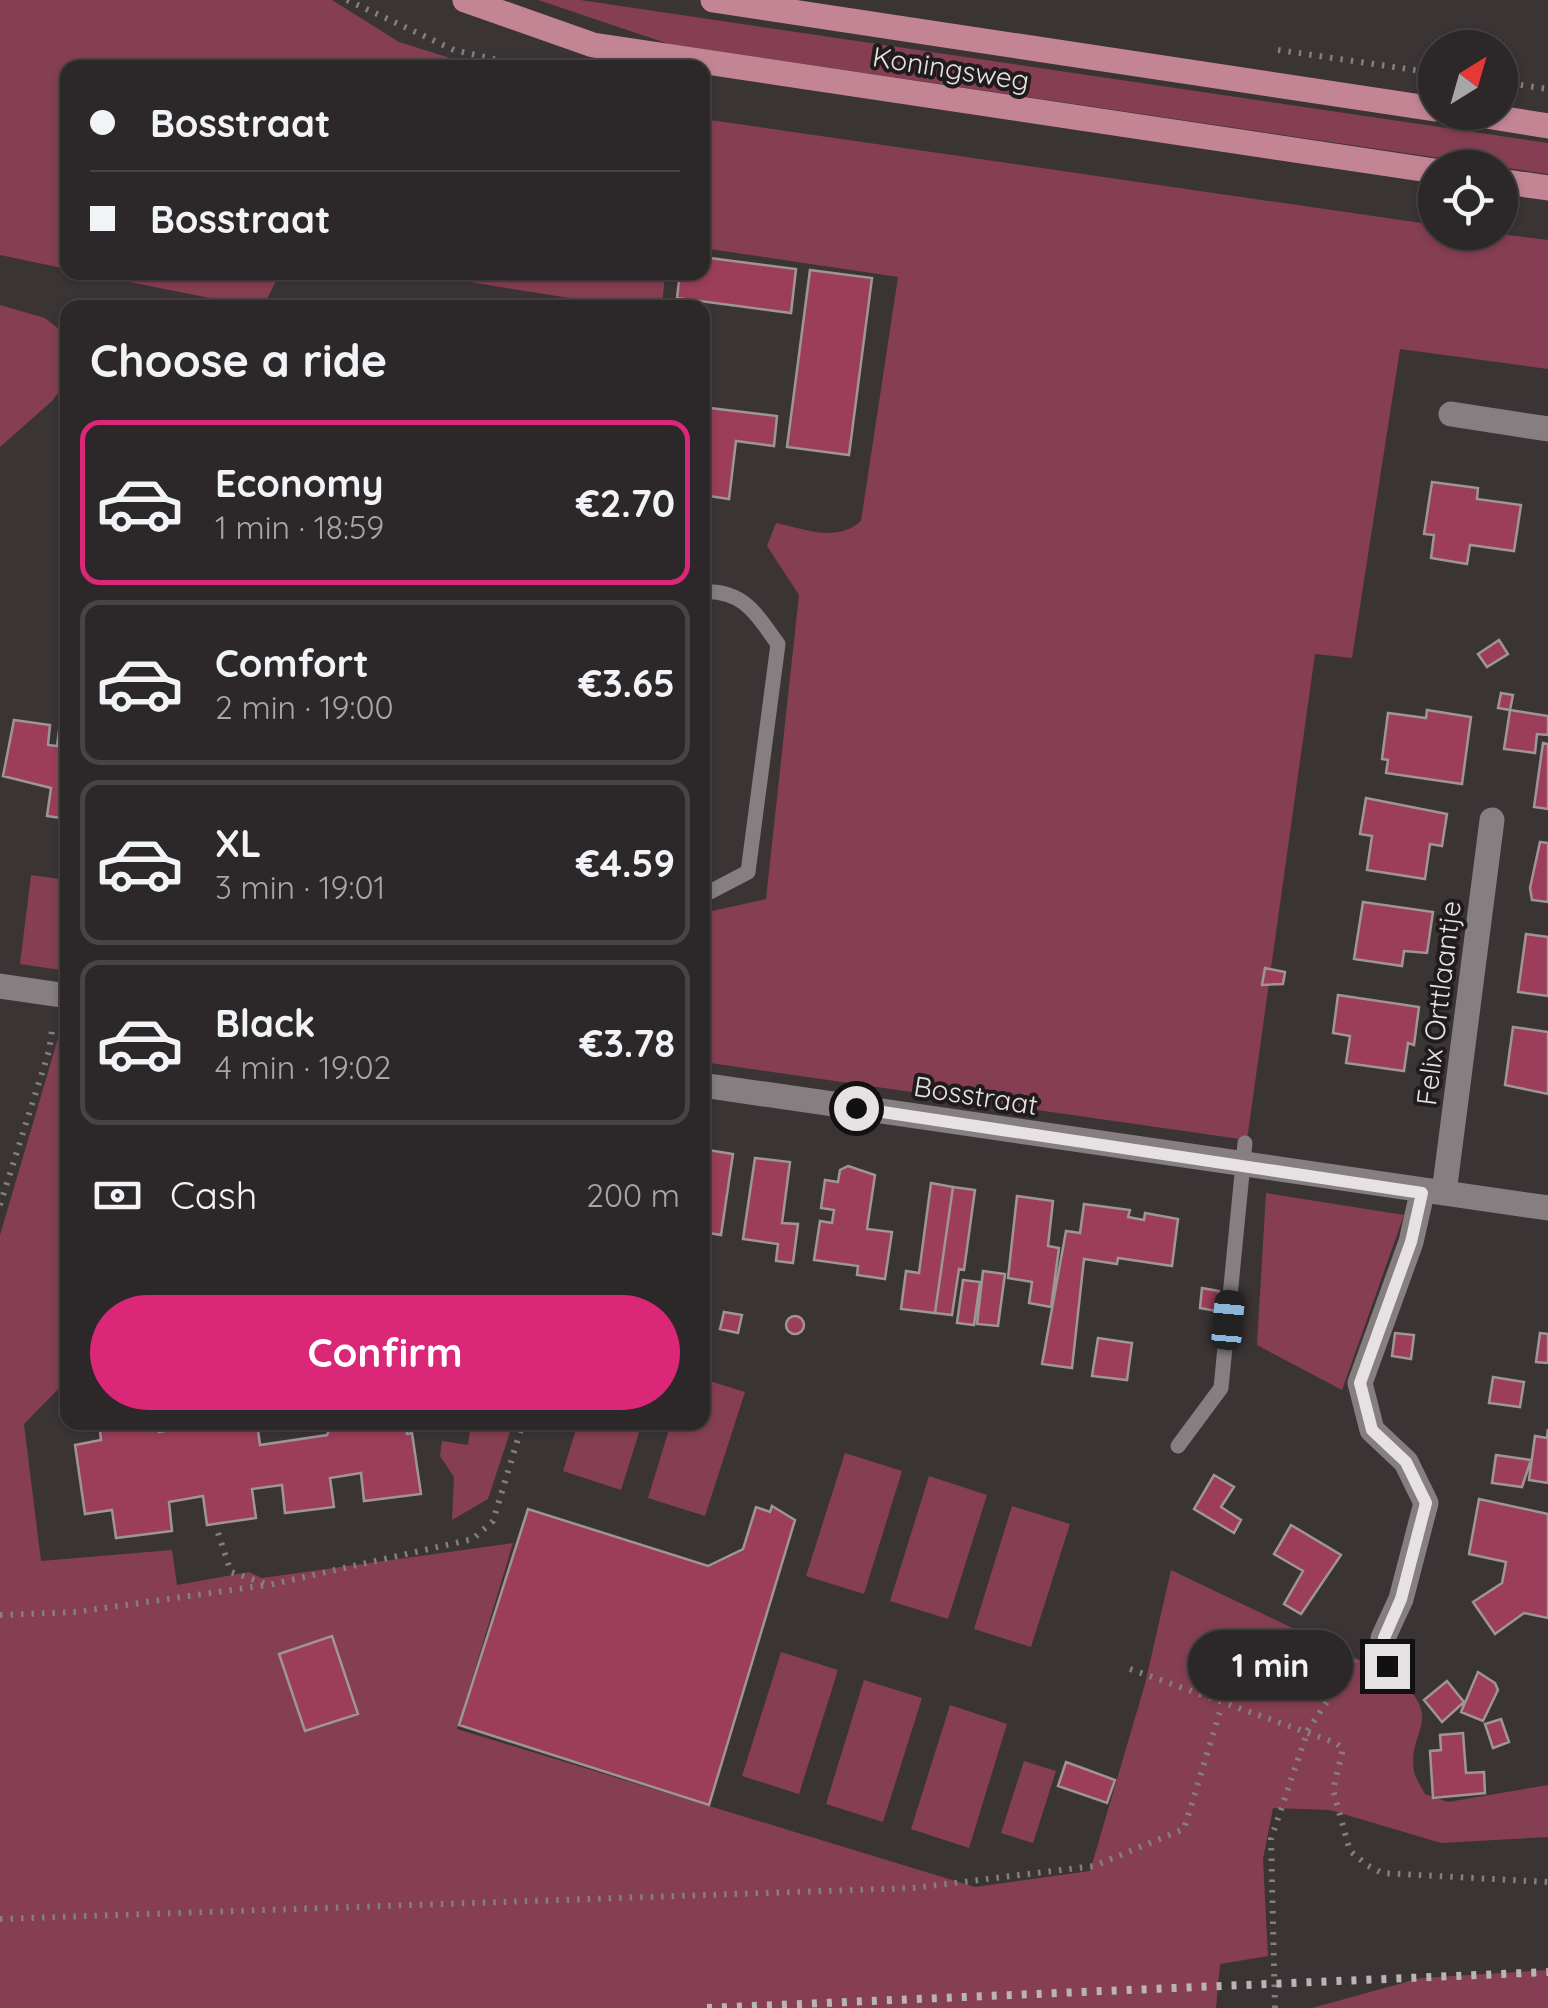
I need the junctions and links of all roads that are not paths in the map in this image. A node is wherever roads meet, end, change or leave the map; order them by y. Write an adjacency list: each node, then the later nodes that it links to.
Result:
1 (465, 0): 3 (main road, Koningsweg)
2 (713, 0): 5 (main road, Koningsweg)
3 (699, 60)
4 (710, 62): 8 (main road, Koningsweg)
5 (1418, 105)
6 (1518, 121): 7 (main road)
7 (1548, 126)
8 (1418, 168)
9 (1518, 184): 10 (main road)
10 (1548, 188)
11 (1451, 414): 12 (street)
12 (1548, 429)
13 (710, 591): 15 (lane)
14 (1492, 820): 20 (street, Felix Orttlaantje)
15 (710, 892)
16 (0, 986): 17 (street)
17 (60, 995)
18 (710, 1085): 19 (street, Bosstraat)
19 (1243, 1154): 20 (street, Bosstraat); 22 (lane)
20 (1433, 1193): 21 (street, Bosstraat); 23 (street)
21 (1548, 1208)
22 (1178, 1446)
23 (1387, 1666)

